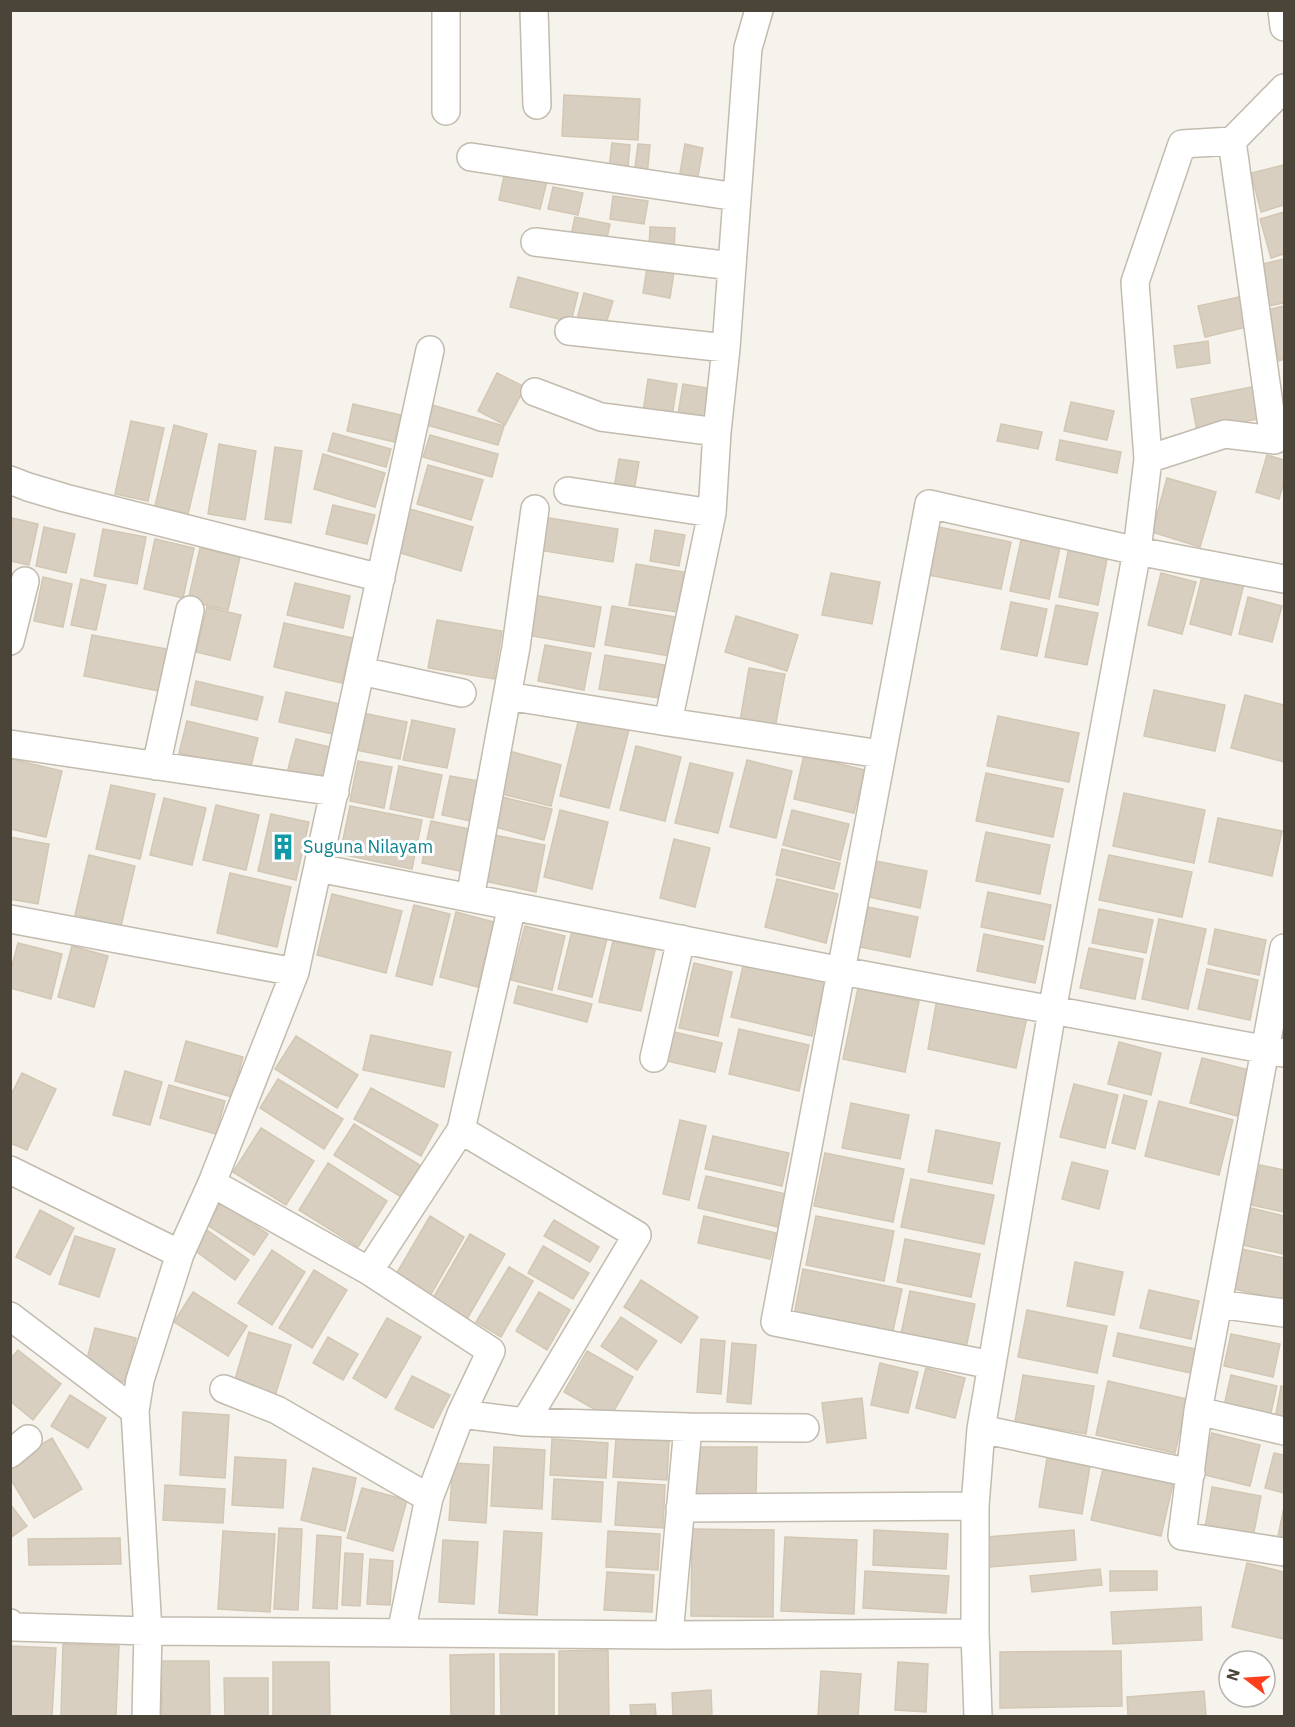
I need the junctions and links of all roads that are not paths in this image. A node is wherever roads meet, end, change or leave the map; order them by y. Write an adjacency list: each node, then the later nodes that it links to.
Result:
1 (446, 10): 8 (street)
2 (534, 10): 7 (street)
3 (759, 10): 11 (street)
4 (1282, 10): 5 (street)
5 (1284, 27)
6 (1284, 88): 9 (street)
7 (537, 105)
8 (446, 111)
9 (1232, 141): 19 (street); 20 (street)
10 (471, 158): 11 (street)
11 (738, 197): 13 (street)
12 (535, 242): 13 (street)
13 (732, 266): 15 (street)
14 (569, 330): 15 (street)
15 (726, 348): 18 (street)
16 (430, 350): 26 (street)
17 (535, 392): 18 (street)
18 (717, 432): 24 (street)
19 (1279, 438): 20 (street)
20 (1148, 459): 25 (street)
21 (10, 480): 26 (street)
22 (568, 491): 24 (street)
23 (535, 509): 33 (street)
24 (712, 513): 34 (street)
25 (1137, 551): 27 (street); 36 (street); 47 (street)
26 (381, 578): 31 (street)
27 (1284, 579)
28 (25, 581): 30 (street)
29 (190, 610): 37 (street)
30 (10, 641)
31 (361, 671): 32 (street); 38 (street)
32 (462, 693)
33 (507, 696): 34 (street); 40 (street)
34 (668, 722): 36 (street)
35 (10, 744): 37 (street)
36 (882, 754): 45 (street)
37 (156, 766): 38 (street)
38 (335, 792): 39 (street)
39 (318, 868): 40 (street); 46 (street)
40 (470, 898): 41 (street)
41 (512, 906): 43 (street); 50 (street)
42 (10, 920): 46 (street)
43 (681, 939): 45 (street); 49 (street)
44 (1284, 948): 48 (street)
45 (842, 971): 47 (street); 58 (street)
46 (296, 972): 52 (street)
47 (1052, 1011): 48 (street); 58 (street)
48 (1275, 1051): 55 (street)
49 (654, 1058)
50 (461, 1130): 54 (street); 63 (street)
51 (10, 1170): 53 (street)
52 (212, 1183): 53 (street); 54 (street)
53 (180, 1254): 60 (street)
54 (369, 1271): 62 (street)
55 (1218, 1304): 56 (street); 61 (street)
56 (1284, 1313)
57 (10, 1316): 60 (street)
58 (992, 1365): 66 (street)
59 (224, 1389): 69 (street)
60 (135, 1411): 74 (street)
61 (1198, 1411): 67 (street); 68 (street)
62 (461, 1413): 63 (street); 69 (street)
63 (525, 1422): 64 (street)
64 (688, 1427): 65 (street); 71 (street)
65 (805, 1428)
66 (981, 1429): 68 (street); 70 (street)
67 (1284, 1431)
68 (1191, 1473): 72 (street)
69 (429, 1498): 75 (street)
70 (975, 1506): 71 (street); 76 (street)
71 (680, 1508): 77 (street)
72 (1284, 1552)
73 (10, 1623): 74 (street)
74 (148, 1631): 75 (street); 78 (street)
75 (401, 1632): 77 (street)
76 (975, 1633): 77 (street); 79 (street)
77 (669, 1635)
78 (146, 1716)
79 (978, 1716)

